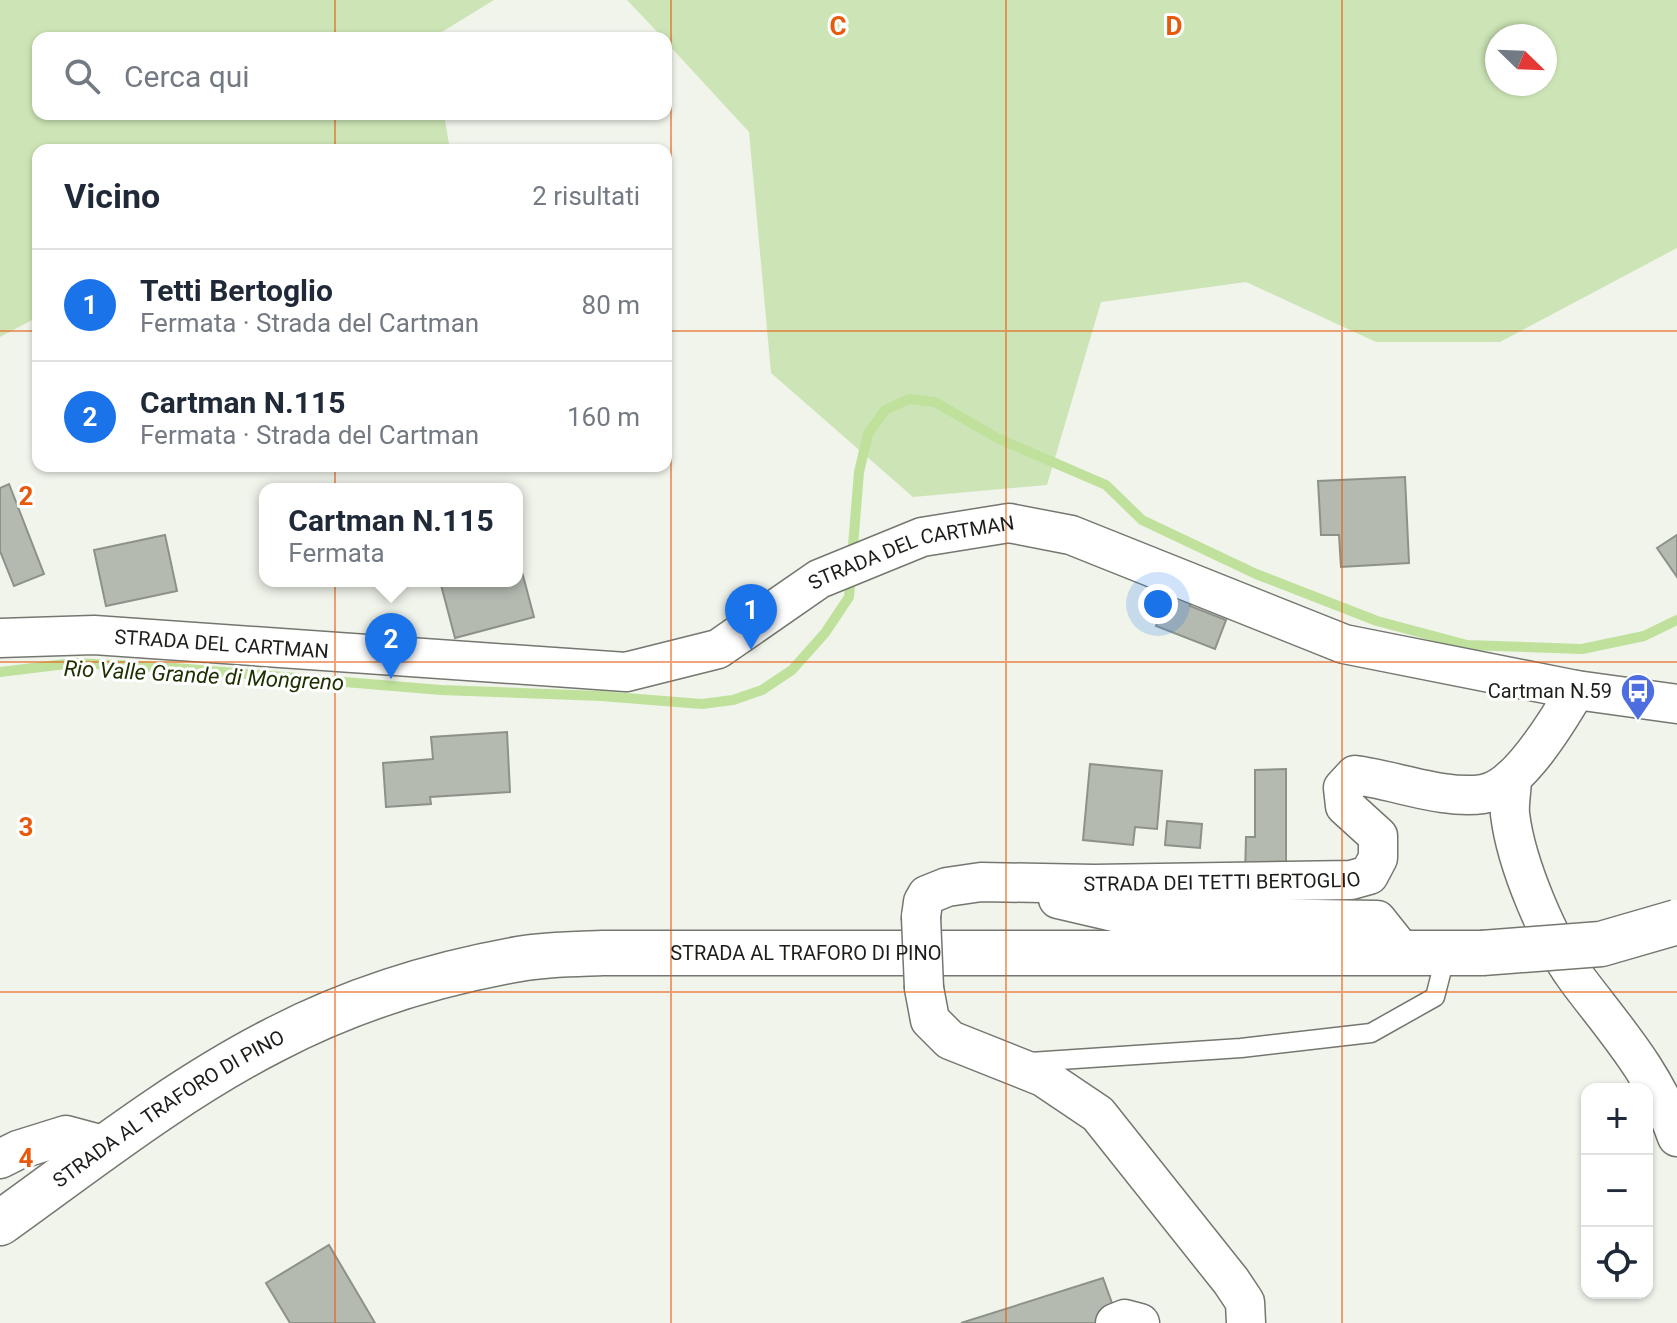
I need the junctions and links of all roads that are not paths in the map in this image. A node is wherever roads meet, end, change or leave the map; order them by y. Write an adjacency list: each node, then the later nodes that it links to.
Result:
1 (0, 638): 2 (street, STRADA DEL CARTMAN)
2 (1576, 690): 3 (street, STRADA DEL CARTMAN); 4 (street, STRADA DEI TETTI BERTOGLIO)
3 (1677, 704)
4 (1512, 778): 5 (street, STRADA DEI TETTI BERTOGLIO); 9 (street)
5 (981, 882): 7 (street, STRADA DEI TETTI BERTOGLIO); 8 (street, STRADA DEI TETTI BERTOGLIO, bridge)
6 (1677, 922): 7 (main road, STRADA AL TRAFORO DI PINO, bridge)
7 (1444, 954): 8 (lane); 10 (main road, STRADA AL TRAFORO DI PINO)
8 (1008, 1063): 15 (street, STRADA DEI TETTI BERTOGLIO)
9 (1677, 1137)
10 (107, 1146): 11 (street); 12 (main road, STRADA AL TRAFORO DI PINO)
11 (0, 1159)
12 (0, 1223)
13 (1115, 1323): 14 (street)
14 (1140, 1323)
15 (1246, 1323)

